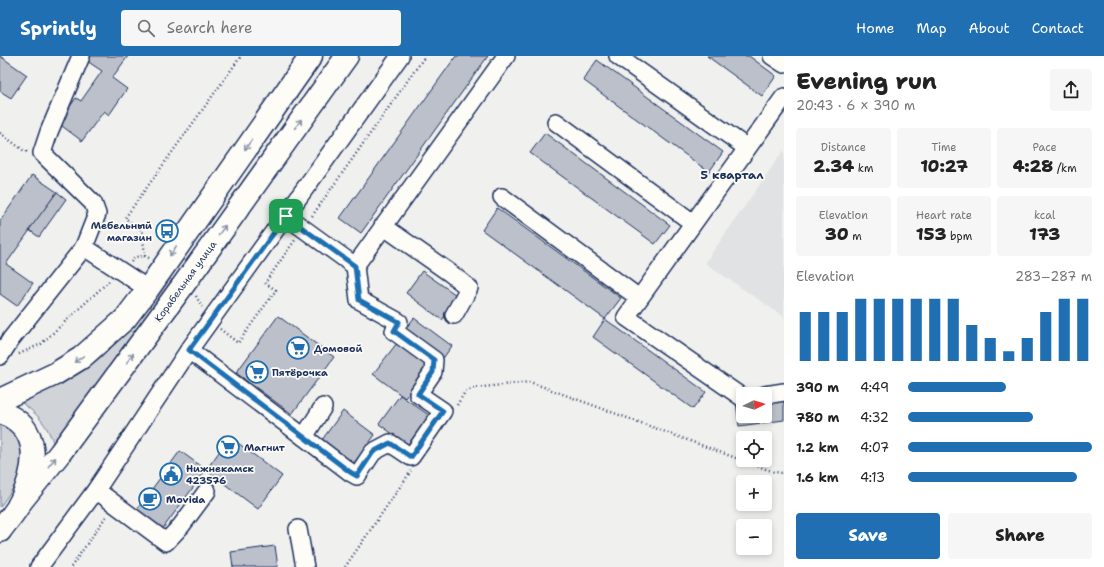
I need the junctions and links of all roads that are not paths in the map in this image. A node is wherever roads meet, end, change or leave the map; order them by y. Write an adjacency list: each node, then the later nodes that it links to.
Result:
1 (81, 56): 16 (lane)
2 (311, 56): 18 (main road, one-way to 18)
3 (347, 56): 33 (main road, Корабельная улица, one-way to 3)
4 (400, 56): 13 (lane)
5 (506, 56): 15 (lane)
6 (618, 56): 11 (lane)
7 (772, 56): 8 (lane)
8 (784, 64)
9 (784, 96): 11 (lane)
10 (556, 122): 14 (lane)
11 (747, 148): 14 (lane)
12 (502, 197): 19 (lane)
13 (286, 216): 17 (lane); 22 (lane)
14 (692, 224): 19 (lane)
15 (383, 226): 17 (lane); 20 (lane)
16 (84, 247): 18 (lane); 21 (lane)
17 (355, 266): 30 (lane)
18 (148, 289): 27 (main road, one-way to 27)
19 (639, 298): 25 (lane)
20 (454, 315)
21 (6, 341): 23 (lane)
22 (189, 350): 30 (lane); 31 (lane)
23 (8, 356)
24 (784, 392): 26 (lane)
25 (736, 393)
26 (772, 394)
27 (0, 400)
28 (323, 407): 30 (lane)
29 (0, 412): 33 (main road)
30 (304, 437)
31 (96, 490): 32 (lane); 36 (lane)
32 (207, 491)
33 (19, 504): 35 (main road)
34 (298, 529): 37 (lane)
35 (0, 531)
36 (39, 567)
37 (305, 567)

